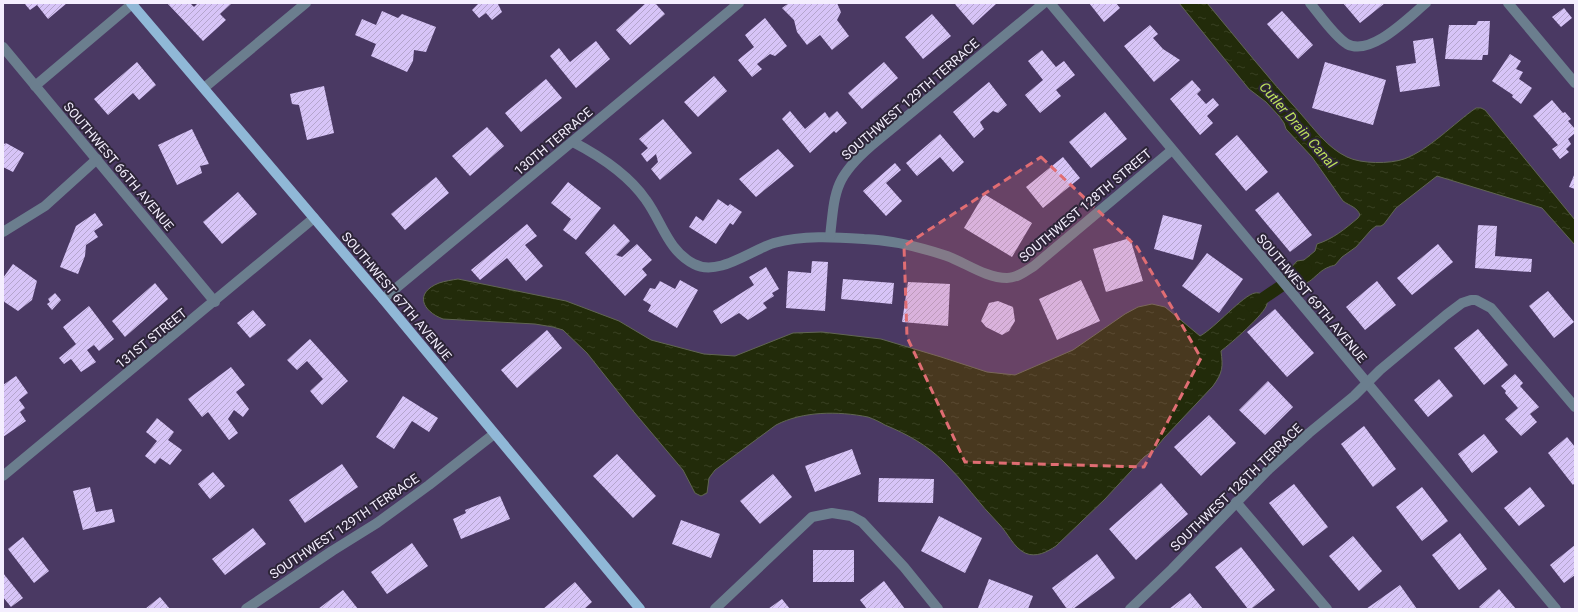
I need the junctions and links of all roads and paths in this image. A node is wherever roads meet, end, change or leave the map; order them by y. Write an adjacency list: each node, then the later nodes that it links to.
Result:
1 (306, 3): 12 (street)
2 (739, 3): 13 (street, 130TH TERRACE)
3 (1044, 3): 18 (street, SOUTHWEST 129TH TERRACE)
4 (1050, 3): 14 (street, SOUTHWEST 69TH AVENUE)
5 (1310, 3): 6 (street)
6 (1426, 3)
7 (1508, 3): 10 (street)
8 (132, 4): 11 (street); 12 (main road, SOUTHWEST 67TH AVENUE)
9 (3, 47): 11 (street, SOUTHWEST 66TH AVENUE)
10 (1575, 83)
11 (35, 86): 15 (street, SOUTHWEST 66TH AVENUE)
12 (204, 88): 16 (main road, SOUTHWEST 67TH AVENUE)
13 (573, 142): 18 (street); 19 (street, 130TH TERRACE)
14 (1172, 150): 18 (street, SOUTHWEST 128TH STREET); 21 (street, SOUTHWEST 69TH AVENUE)
15 (97, 159): 17 (street); 20 (street, SOUTHWEST 66TH AVENUE)
16 (314, 218): 19 (main road, SOUTHWEST 67TH AVENUE); 20 (street, 131ST STREET)
17 (3, 232)
18 (830, 237)
19 (383, 299): 23 (main road, SOUTHWEST 67TH AVENUE)
20 (215, 302): 24 (street, 131ST STREET)
21 (1366, 383): 22 (street, SOUTHWEST 126TH TERRACE); 25 (street, SOUTHWEST 126TH TERRACE); 32 (street, SOUTHWEST 69TH AVENUE)
22 (1575, 407)
23 (494, 434): 26 (street, SOUTHWEST 129TH TERRACE); 27 (main road, SOUTHWEST 67TH AVENUE)
24 (3, 476)
25 (1236, 502): 30 (street, SOUTHWEST 126TH TERRACE); 31 (street)
26 (246, 609)
27 (640, 609)
28 (715, 609): 29 (street)
29 (938, 609)
30 (1130, 609)
31 (1327, 609)
32 (1556, 609)

